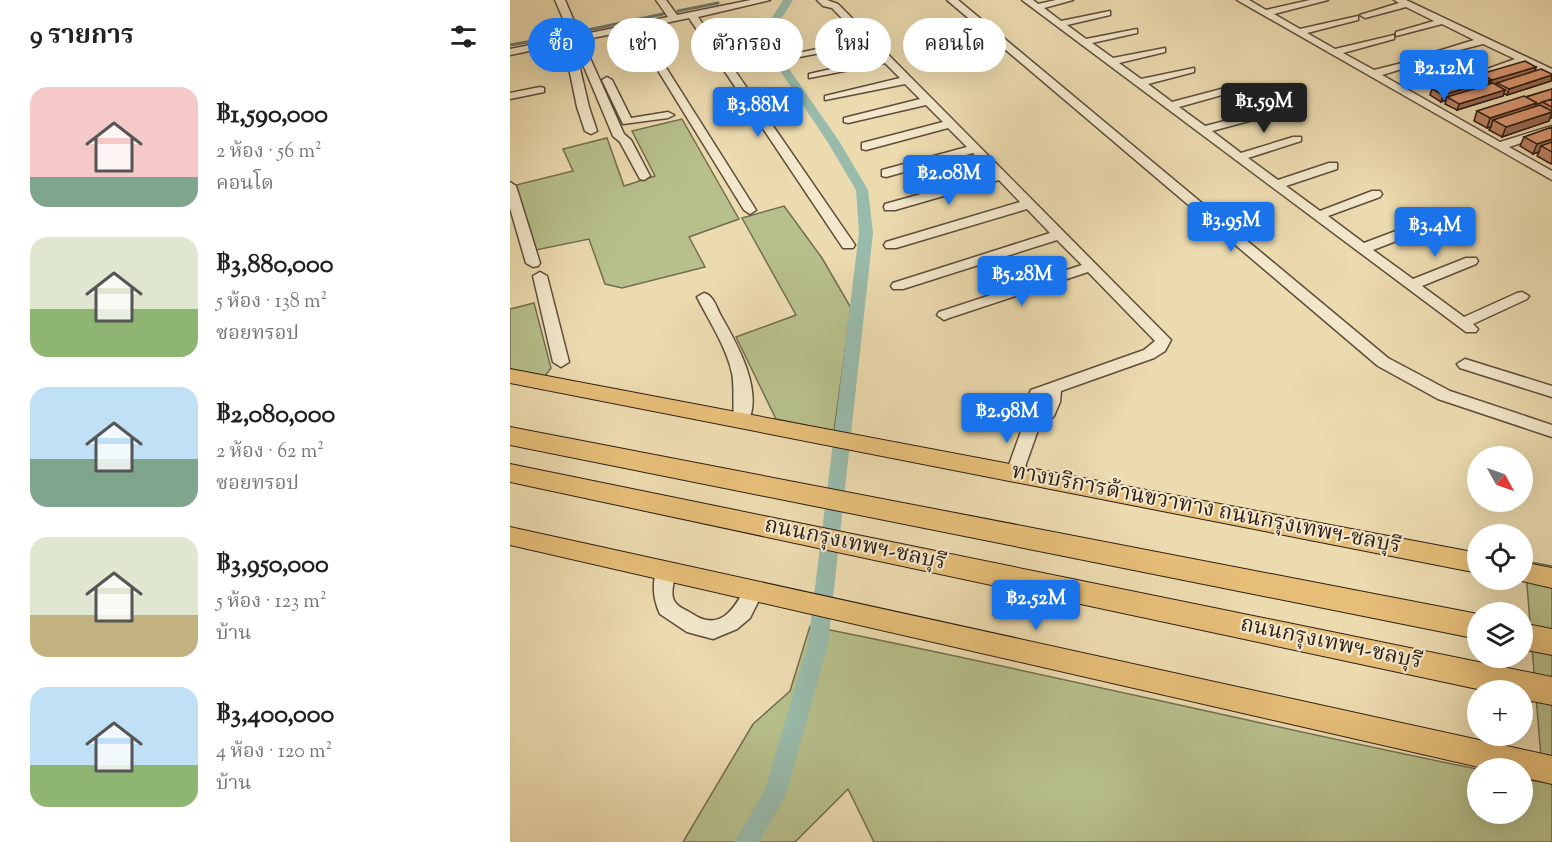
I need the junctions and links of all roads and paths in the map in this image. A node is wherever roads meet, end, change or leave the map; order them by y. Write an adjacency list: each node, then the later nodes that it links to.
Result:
1 (560, 0): 14 (street)
2 (661, 0): 15 (street)
3 (765, 0): 13 (street)
4 (952, 0): 92 (street)
5 (1068, 0): 10 (street)
6 (1242, 0): 12 (street)
7 (1323, 0): 12 (street)
8 (831, 2): 16 (street)
9 (1403, 2): 17 (street); 20 (street)
10 (1032, 4): 18 (street)
11 (1107, 13): 18 (street)
12 (1265, 13): 20 (street)
13 (691, 14): 15 (street); 77 (street)
14 (568, 18)
15 (674, 18)
16 (847, 18)
17 (1443, 21): 21 (street); 26 (street)
18 (1060, 24): 22 (street)
19 (1134, 31): 22 (street)
20 (1299, 32): 26 (street)
21 (1484, 40): 27 (street); 37 (street)
22 (1084, 42): 28 (street)
23 (528, 49): 25 (street)
24 (1161, 50): 28 (street)
25 (510, 52)
26 (1334, 52): 37 (street)
27 (1524, 60): 36 (street); 38 (street)
28 (1111, 62): 41 (street)
29 (891, 63): 40 (street)
30 (595, 69): 49 (street)
31 (1190, 70): 41 (street)
32 (580, 72): 56 (street)
33 (591, 72): 65 (street)
34 (664, 72): 72 (street)
35 (830, 72): 39 (street)
36 (1552, 73)
37 (1373, 74): 52 (street)
38 (1480, 75)
39 (813, 76)
40 (907, 80): 45 (street); 46 (street)
41 (1140, 83): 47 (street)
42 (540, 90): 44 (street)
43 (1225, 91): 47 (street)
44 (510, 96)
45 (829, 98)
46 (927, 101): 51 (street); 53 (street)
47 (1171, 106): 55 (street)
48 (1475, 114): 52 (street)
49 (668, 115)
50 (1260, 115): 55 (street)
51 (848, 120)
52 (1455, 120): 59 (street)
53 (950, 124): 58 (street); 60 (street)
54 (1552, 129): 59 (street)
55 (1203, 130): 61 (street)
56 (591, 131)
57 (1297, 139): 61 (street)
58 (866, 146)
59 (1499, 146): 64 (street)
60 (975, 149): 63 (street); 66 (street)
61 (1239, 157): 67 (street)
62 (1333, 166): 67 (street)
63 (886, 173)
64 (1552, 175)
65 (644, 176)
66 (1000, 176): 70 (street); 71 (street)
67 (1276, 185): 74 (street)
68 (510, 186): 73 (street)
69 (1376, 194): 74 (street)
70 (1028, 204): 76 (street); 78 (street)
71 (890, 207)
72 (750, 210)
73 (514, 215): 87 (street)
74 (1317, 216): 79 (street)
75 (1422, 226): 79 (street)
76 (1058, 235): 81 (street); 83 (street)
77 (848, 245)
78 (891, 245)
79 (1362, 249): 82 (street)
80 (1471, 261): 82 (street)
81 (1090, 267): 86 (street); 95 (street)
82 (1411, 285): 84 (street)
83 (898, 286)
84 (1522, 296)
85 (704, 297): 91 (street)
86 (944, 315)
87 (561, 362)
88 (1465, 364): 90 (street)
89 (510, 376): 91 (main road, ทางบริการด้านขวาทาง ถนนกรุงเทพฯ-ชลบุรี)
90 (1552, 392)
91 (741, 420): 95 (main road, ทางบริการด้านขวาทาง ถนนกรุงเทพฯ-ชลบุรี)
92 (1552, 431)
93 (510, 436): 102 (highway, ถนนกรุงเทพฯ-ชลบุรี)
94 (510, 473): 103 (highway, ถนนกรุงเทพฯ-ชลบุรี)
95 (1016, 473): 97 (main road, ทางบริการด้านขวาทาง ถนนกรุงเทพฯ-ชลบุรี)
96 (510, 536): 98 (main road)
97 (1467, 561)
98 (666, 571): 101 (main road); 101 (street)
99 (1533, 574): 100 (main road)
100 (1552, 578)
101 (754, 590): 104 (main road)
102 (1467, 625)
103 (1552, 690)
104 (1552, 770)

